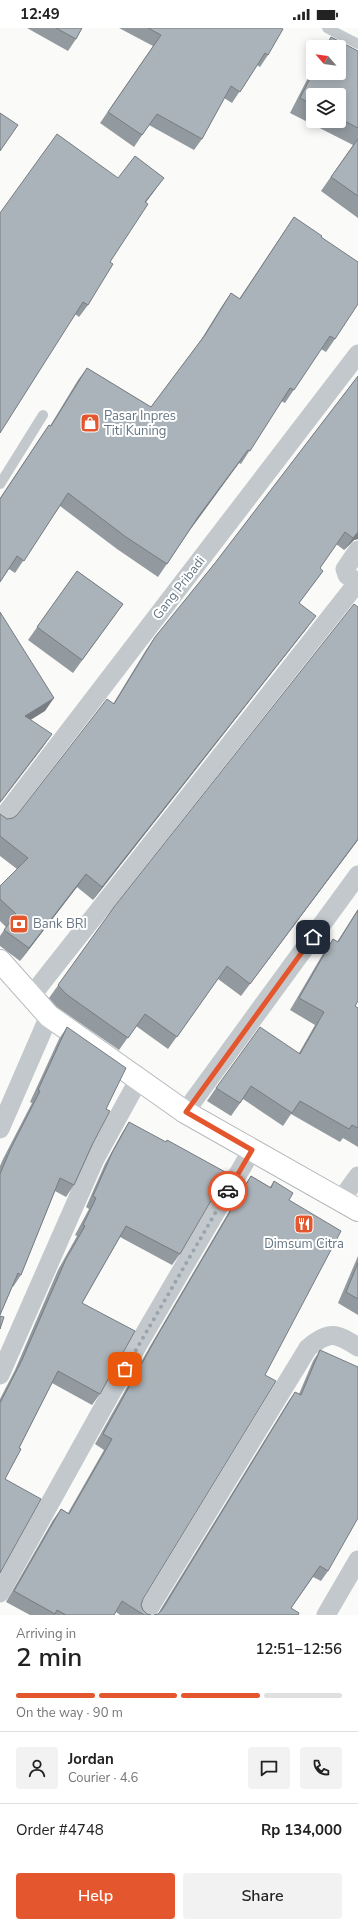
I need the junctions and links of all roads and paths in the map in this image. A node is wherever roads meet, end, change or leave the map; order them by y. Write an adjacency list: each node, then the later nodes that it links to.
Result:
1 (331, 29): 2 (lane)
2 (358, 44)
3 (358, 354): 8 (street, Gang Pribadi)
4 (43, 416): 5 (lane)
5 (0, 484)
6 (358, 550): 7 (street)
7 (358, 582): 11 (street)
8 (0, 821)
9 (358, 875): 14 (street)
10 (0, 961): 11 (main road)
11 (32, 995): 12 (main road)
12 (49, 1016): 13 (main road); 15 (street)
13 (139, 1079): 14 (main road); 20 (street)
14 (186, 1112): 16 (main road)
15 (0, 1129)
16 (252, 1150): 18 (main road); 22 (street)
17 (358, 1176): 18 (street)
18 (349, 1205)
19 (358, 1347): 23 (street)
20 (0, 1375)
21 (358, 1560): 24 (street)
22 (0, 1593)
23 (145, 1615)
24 (326, 1615)

